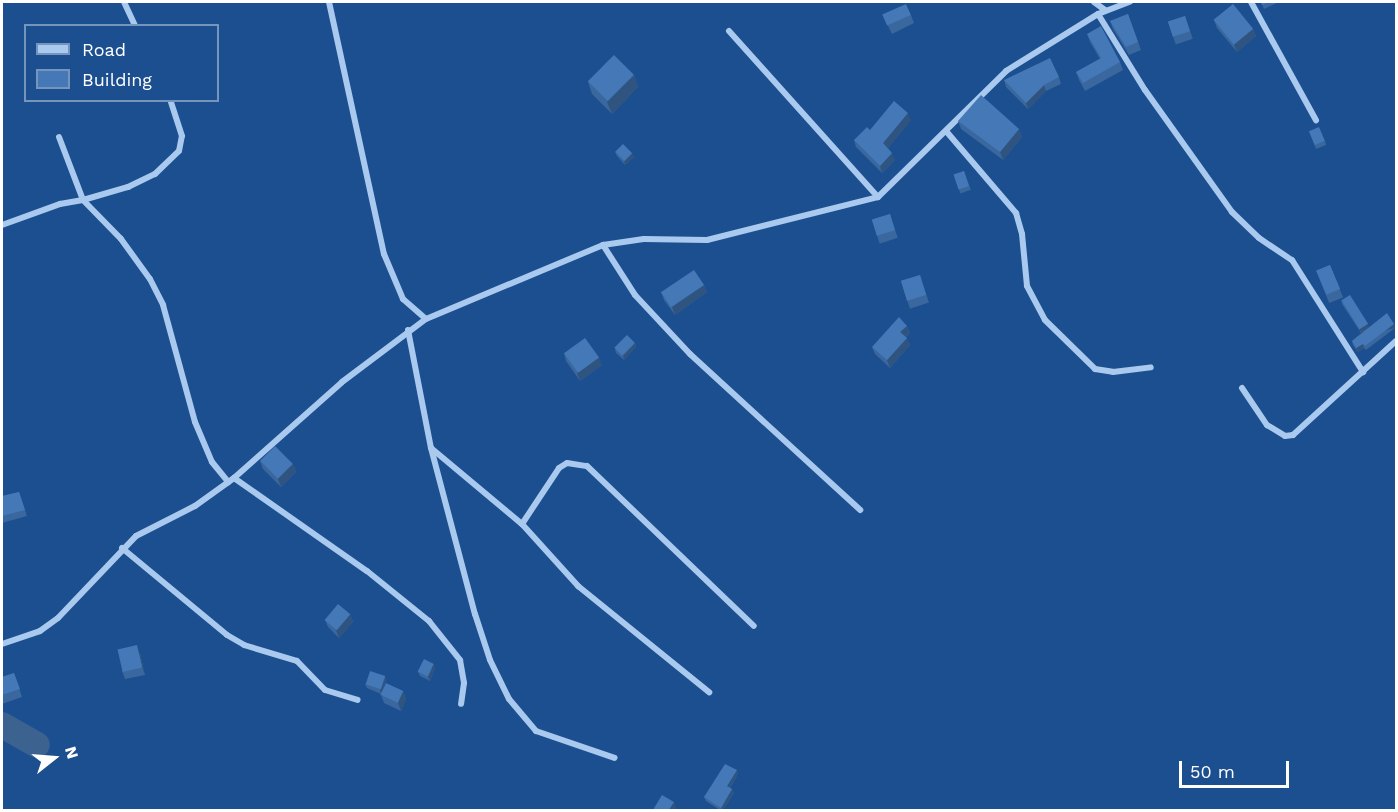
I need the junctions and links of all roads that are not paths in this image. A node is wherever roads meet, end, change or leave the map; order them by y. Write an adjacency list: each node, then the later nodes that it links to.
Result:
1 (124, 2): 8 (street)
2 (329, 2): 18 (street)
3 (1095, 2): 6 (street)
4 (1130, 2): 6 (street)
5 (1251, 2): 11 (street)
6 (1105, 10): 7 (street)
7 (1098, 14): 12 (street); 22 (street)
8 (134, 24)
9 (729, 31): 14 (street)
10 (171, 102): 15 (street)
11 (1316, 120)
12 (946, 131): 14 (street); 21 (street)
13 (59, 137): 15 (street)
14 (878, 197): 17 (street)
15 (83, 200): 16 (street); 25 (street)
16 (2, 224)
17 (603, 245): 18 (street); 26 (street)
18 (426, 319): 19 (street)
19 (408, 330): 24 (street); 25 (street)
20 (1396, 341): 22 (street)
21 (1151, 367)
22 (1363, 372): 23 (street)
23 (1242, 388)
24 (431, 447): 27 (street); 34 (street)
25 (231, 480): 28 (street); 33 (street)
26 (860, 510)
27 (522, 524): 29 (street); 31 (street)
28 (122, 548): 30 (street); 32 (street)
29 (754, 626)
30 (2, 644)
31 (709, 692)
32 (357, 700)
33 (461, 704)
34 (615, 758)

